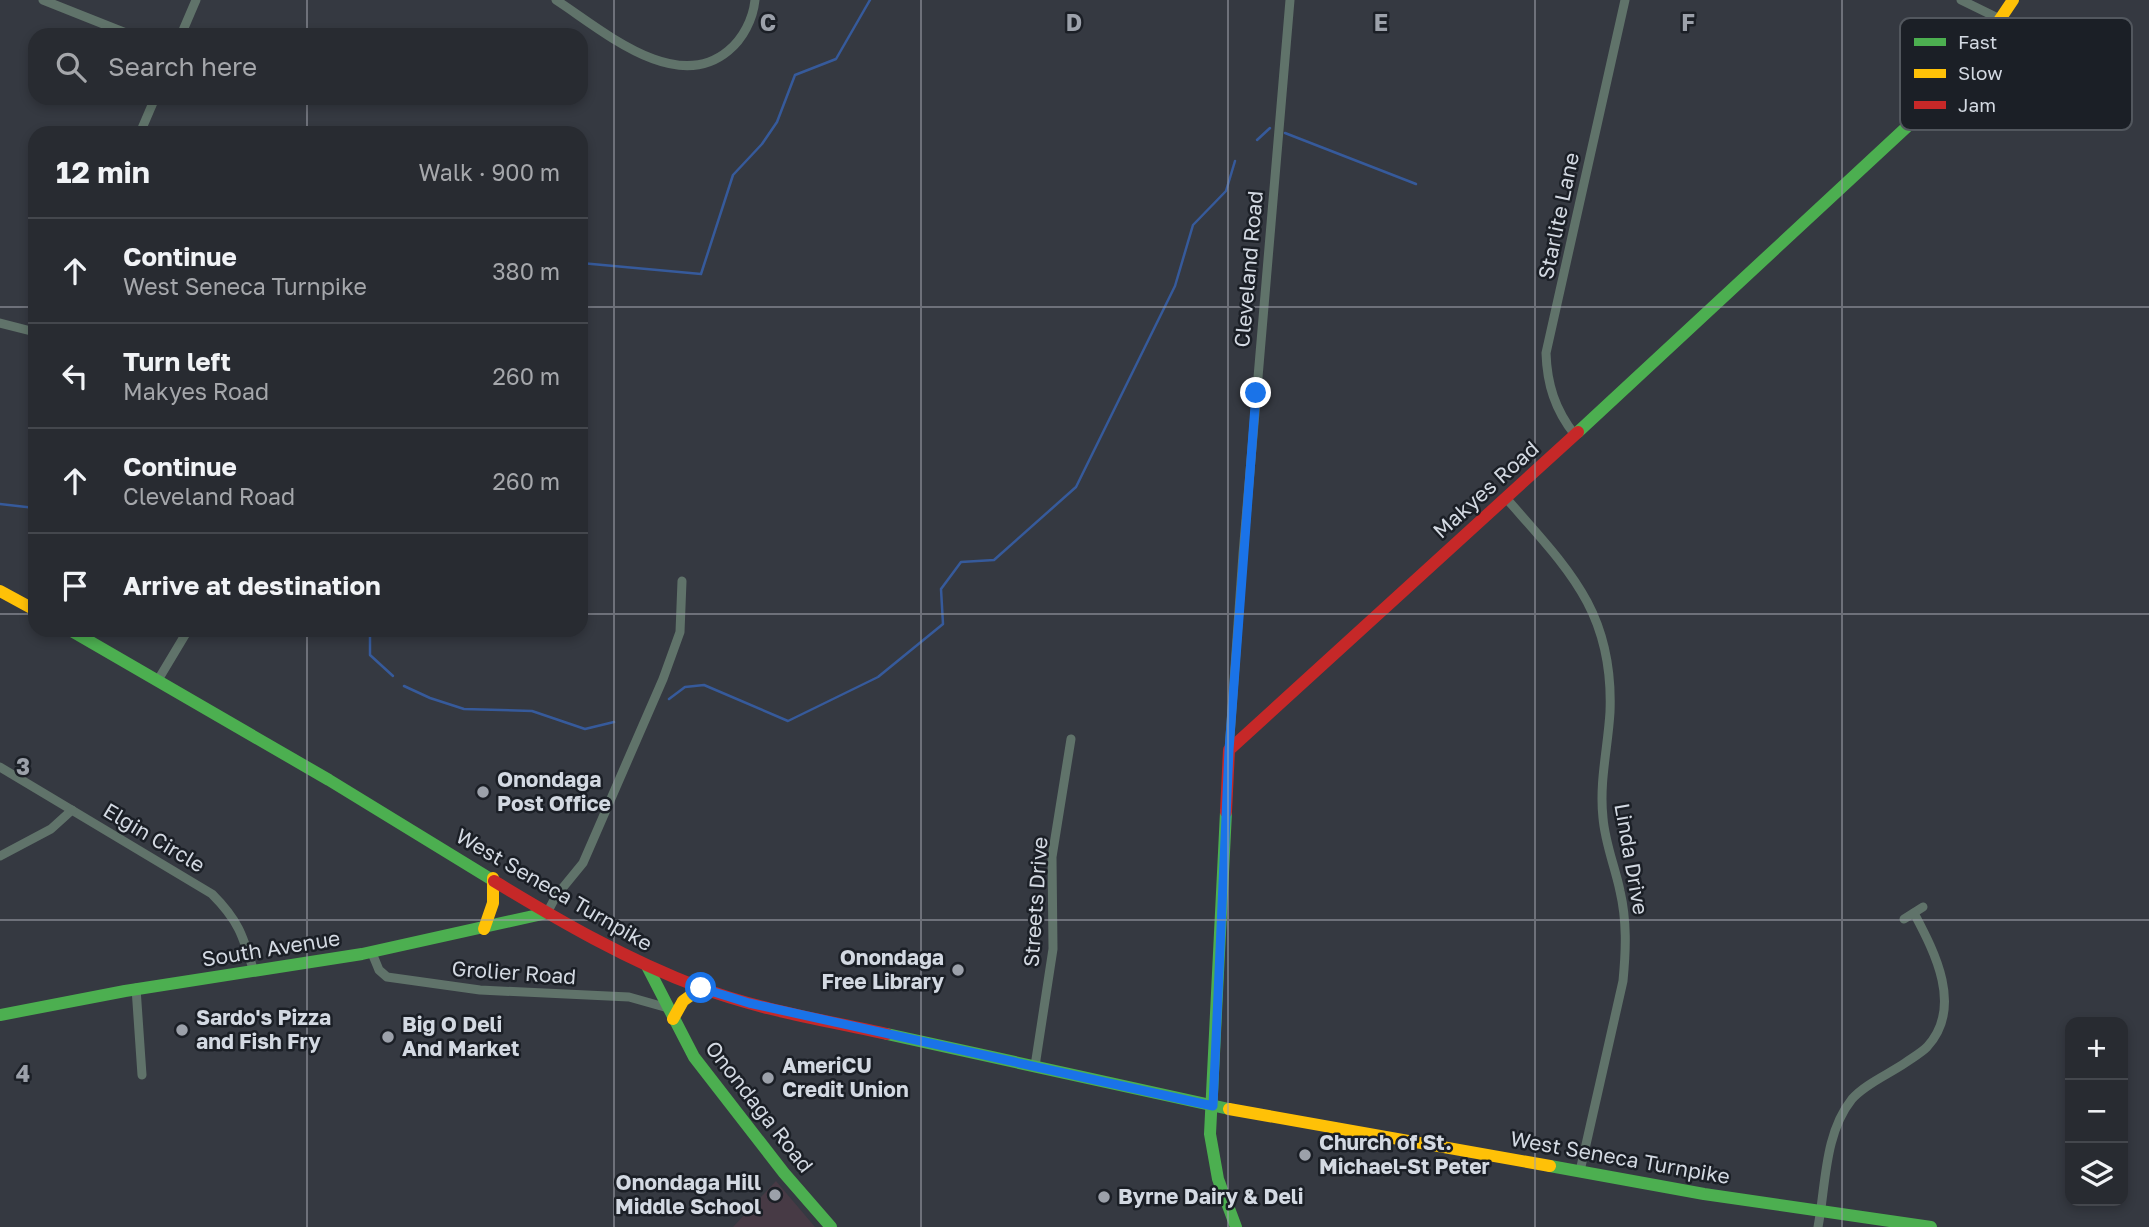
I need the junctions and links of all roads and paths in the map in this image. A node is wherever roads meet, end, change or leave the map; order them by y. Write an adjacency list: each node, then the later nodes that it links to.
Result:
1 (43, 0): 11 (street)
2 (196, 0): 12 (street)
3 (556, 0): 4 (street)
4 (755, 0)
5 (1290, 0): 27 (street, Cleveland Road)
6 (1625, 0): 18 (street, Starlite Lane)
7 (1961, 0): 9 (street)
8 (2012, 0): 10 (main road, Makyes Road)
9 (1998, 18)
10 (2001, 18)
11 (113, 28)
12 (184, 28)
13 (152, 105): 14 (street)
14 (143, 126)
15 (1905, 130): 18 (main road, Makyes Road)
16 (0, 323): 17 (street)
17 (28, 330)
18 (1575, 435): 19 (main road, Makyes Road)
19 (1506, 498): 27 (main road, Makyes Road); 47 (street, Linda Drive)
20 (682, 581): 33 (street)
21 (0, 591): 22 (main road)
22 (28, 606)
23 (82, 637): 25 (main road, West Seneca Turnpike)
24 (184, 637): 25 (street)
25 (158, 680): 31 (main road, West Seneca Turnpike)
26 (1071, 739): 44 (street, Streets Drive)
27 (1229, 750): 46 (main road)
28 (0, 767): 29 (street, Elgin Circle)
29 (72, 810): 30 (street); 39 (street, Elgin Circle)
30 (0, 856)
31 (493, 878): 33 (main road, West Seneca Turnpike); 36 (main road)
32 (1923, 907): 34 (street)
33 (547, 913): 36 (main road, South Avenue); 38 (main road, West Seneca Turnpike)
34 (1914, 913): 35 (street); 48 (street)
35 (1904, 919)
36 (484, 929): 37 (main road, South Avenue)
37 (372, 953): 39 (main road, South Avenue); 42 (street, Grolier Road)
38 (647, 966): 41 (main road, West Seneca Turnpike); 42 (main road, Onondaga Road)
39 (254, 972): 40 (main road, South Avenue)
40 (136, 988): 43 (main road, South Avenue); 45 (street)
41 (701, 988): 42 (main road); 44 (main road, West Seneca Turnpike)
42 (671, 1014): 49 (main road, Onondaga Road)
43 (0, 1016)
44 (1035, 1066): 46 (main road, West Seneca Turnpike)
45 (142, 1075)
46 (1213, 1106): 47 (main road, West Seneca Turnpike); 50 (main road)
47 (1580, 1171): 48 (main road, West Seneca Turnpike)
48 (1821, 1212): 51 (street); 52 (main road, West Seneca Turnpike)
49 (831, 1227)
50 (1236, 1227)
51 (1818, 1227)
52 (1931, 1227)

